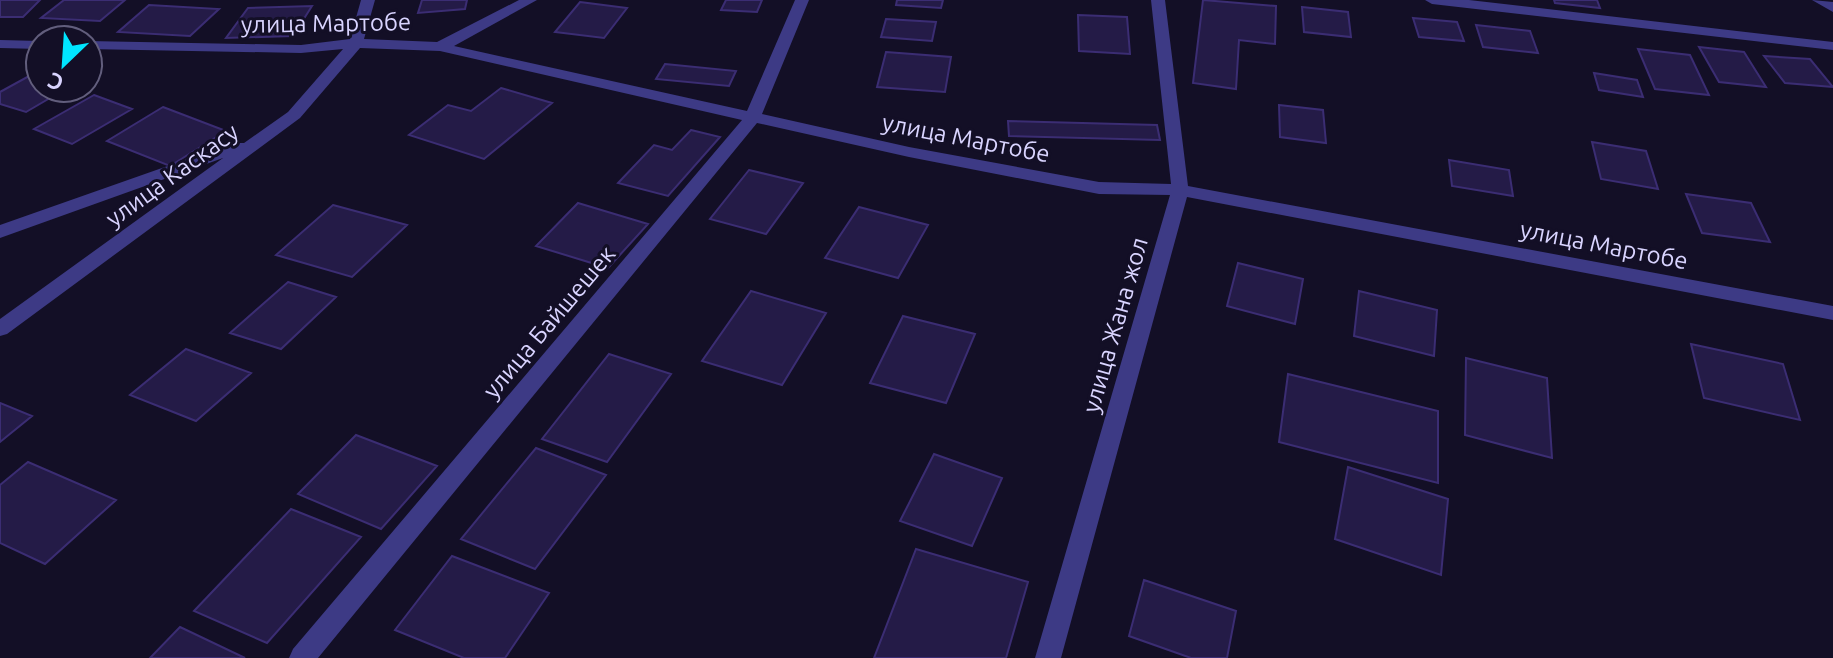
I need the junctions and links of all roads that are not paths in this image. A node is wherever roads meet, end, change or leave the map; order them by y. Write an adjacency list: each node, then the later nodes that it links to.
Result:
1 (368, 0): 8 (street)
2 (530, 0): 13 (street)
3 (802, 0): 14 (street, улица Байшешек)
4 (1158, 0): 16 (street, улица Жана жол)
5 (1432, 0): 12 (street)
6 (1819, 0): 7 (street)
7 (1833, 8)
8 (356, 43): 11 (street, улица Мартобе); 13 (street, улица Мартобе); 15 (street, улица Каскасу)
9 (0, 44): 10 (street)
10 (24, 45)
11 (104, 45)
12 (1833, 46)
13 (440, 47): 14 (street, улица Мартобе)
14 (752, 118): 16 (street, улица Мартобе); 20 (street, улица Байшешек)
15 (262, 139): 17 (street); 19 (street, улица Каскасу)
16 (1180, 190): 18 (street, улица Мартобе); 21 (street, улица Жана жол)
17 (0, 232)
18 (1833, 313)
19 (0, 329)
20 (302, 658)
21 (1048, 658)

